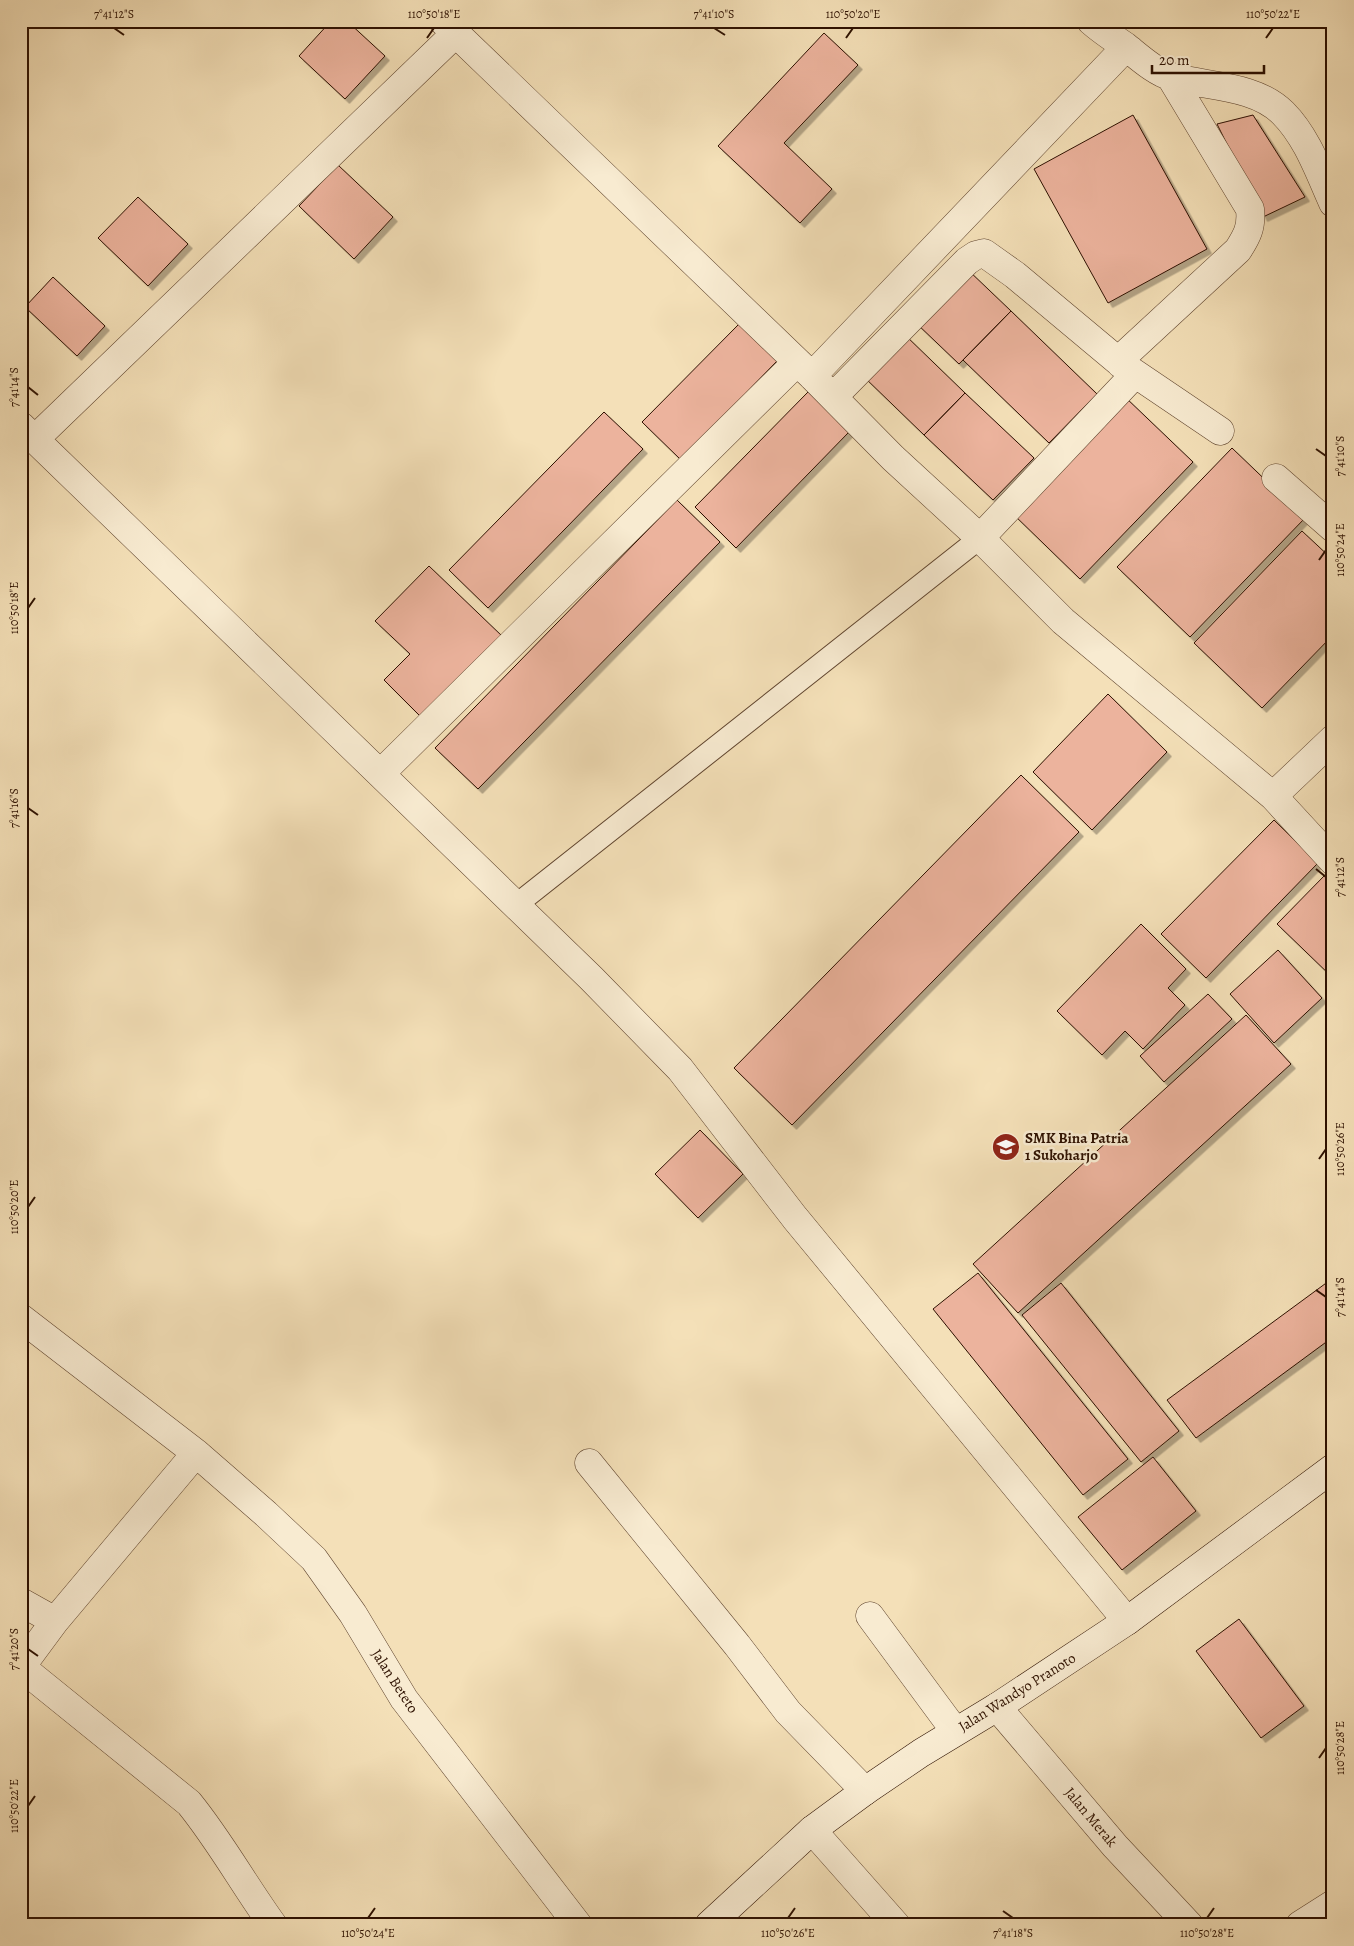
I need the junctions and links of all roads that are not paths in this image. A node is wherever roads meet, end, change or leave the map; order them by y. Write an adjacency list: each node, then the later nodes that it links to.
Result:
1 (1098, 23): 3 (street)
2 (450, 27): 7 (street); 10 (street)
3 (1126, 47): 4 (street); 7 (street)
4 (1170, 76): 5 (street); 6 (street)
5 (1333, 203)
6 (1127, 368): 8 (street); 9 (street); 13 (street)
7 (805, 369): 8 (street); 15 (street)
8 (834, 397): 13 (street)
9 (1220, 430)
10 (28, 433): 15 (street)
11 (1276, 478): 12 (street)
12 (1333, 528)
13 (980, 538): 16 (street); 18 (lane)
14 (1333, 739): 16 (street)
15 (381, 773): 18 (street)
16 (1273, 796): 17 (street)
17 (1333, 861)
18 (516, 905): 26 (street)
19 (21, 1318): 20 (street, Jalan Beteto)
20 (196, 1453): 25 (street); 34 (street, Jalan Beteto)
21 (589, 1462): 30 (street)
22 (1333, 1468): 26 (street, Jalan Wandyo Pranoto)
23 (21, 1602): 25 (street)
24 (870, 1616): 29 (street)
25 (55, 1621): 27 (street)
26 (1127, 1621): 28 (street, Jalan Wandyo Pranoto)
27 (21, 1667): 33 (street)
28 (997, 1707): 29 (street, Jalan Wandyo Pranoto); 37 (street, Jalan Merak)
29 (956, 1731): 30 (street, Jalan Wandyo Pranoto)
30 (866, 1791): 31 (street, Jalan Wandyo Pranoto)
31 (812, 1830): 35 (street, Jalan Wandyo Pranoto); 36 (street)
32 (1333, 1904): 38 (street)
33 (273, 1925)
34 (578, 1925)
35 (709, 1925)
36 (896, 1925)
37 (1189, 1925)
38 (1300, 1925)

